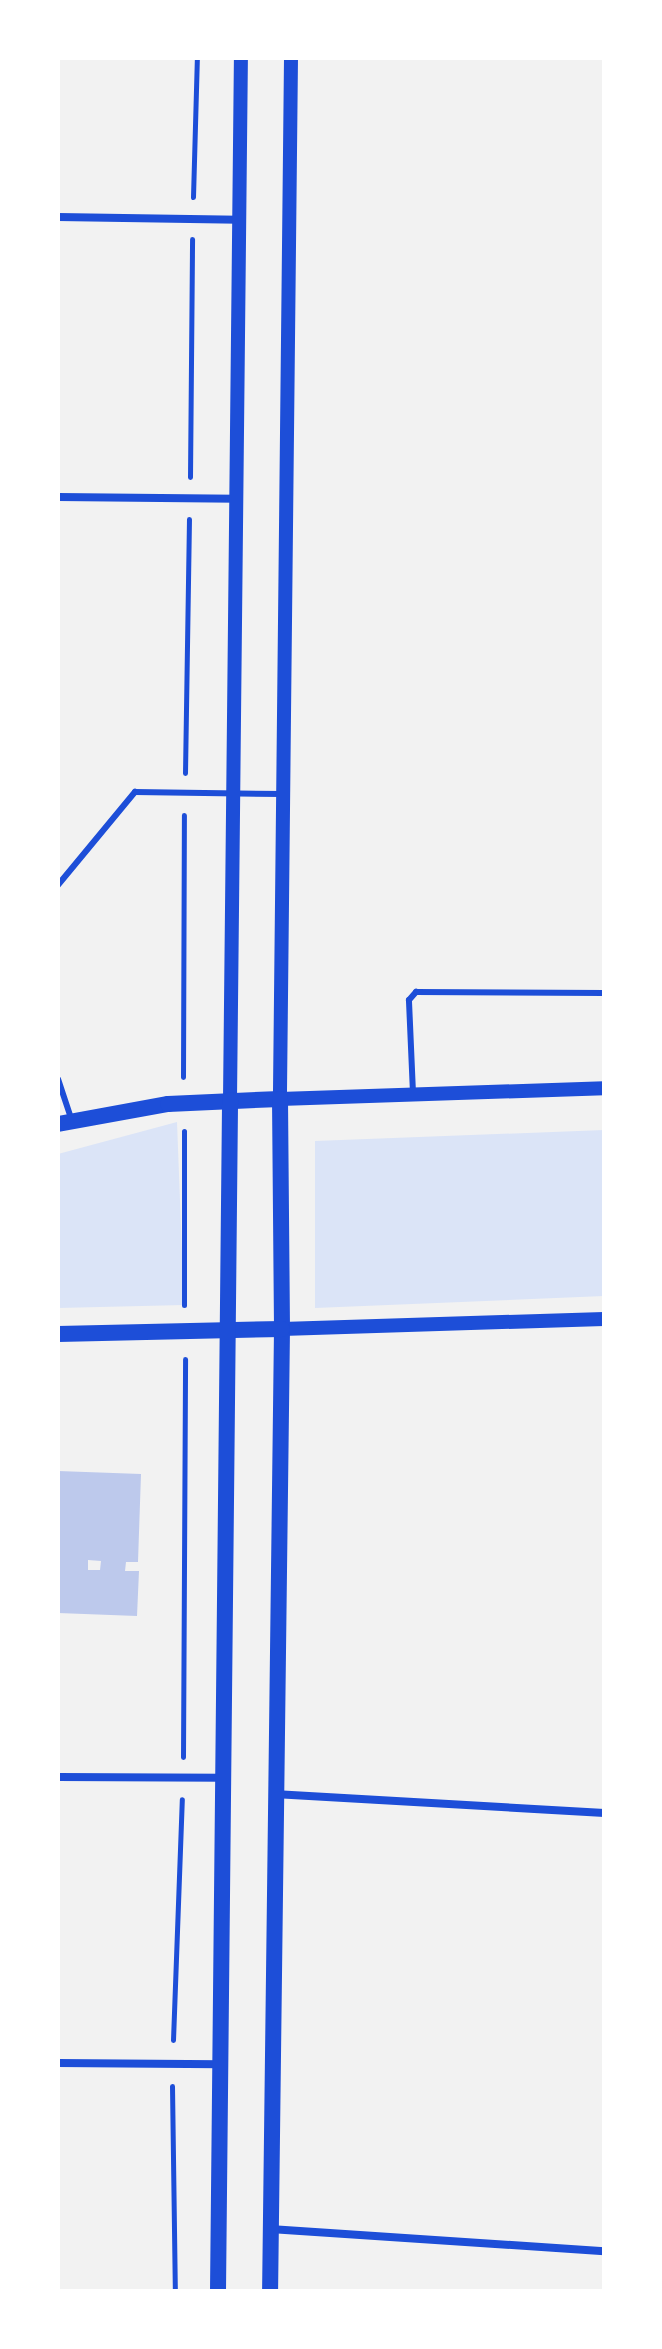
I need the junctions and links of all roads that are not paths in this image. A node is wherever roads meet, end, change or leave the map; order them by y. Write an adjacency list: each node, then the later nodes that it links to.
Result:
1 (241, 58): 4 (street)
2 (291, 58): 8 (street)
3 (58, 217): 4 (street)
4 (239, 220): 6 (street)
5 (58, 497): 6 (street)
6 (237, 499): 7 (street)
7 (234, 793): 8 (lane); 9 (lane); 15 (street)
8 (283, 794): 14 (street)
9 (58, 885)
10 (604, 993): 13 (lane)
11 (58, 1079): 16 (lane)
12 (604, 1088): 13 (street)
13 (413, 1095): 14 (street)
14 (280, 1099): 15 (main road); 19 (main road)
15 (230, 1100): 16 (main road); 18 (main road)
16 (65, 1123)
17 (604, 1319): 19 (street)
18 (226, 1329): 19 (main road); 20 (main road); 22 (main road)
19 (282, 1329): 23 (main road)
20 (58, 1334)
21 (58, 1777): 22 (street)
22 (223, 1778): 26 (main road)
23 (274, 1794): 24 (street); 27 (main road)
24 (604, 1813)
25 (58, 2063): 26 (street)
26 (220, 2064): 29 (main road)
27 (270, 2229): 28 (street); 30 (main road)
28 (604, 2251)
29 (218, 2291)
30 (270, 2291)

